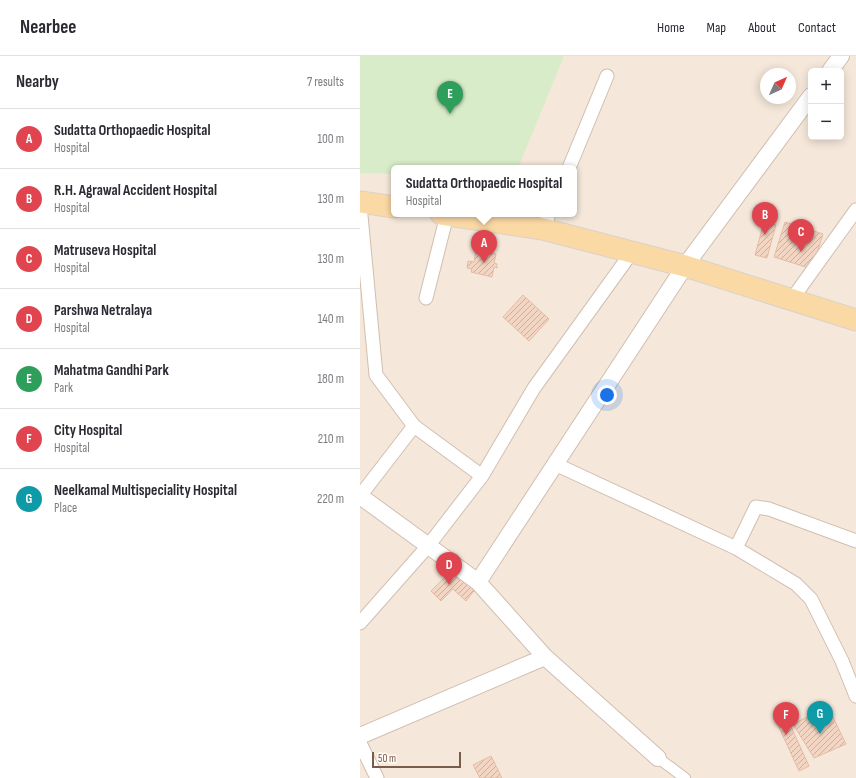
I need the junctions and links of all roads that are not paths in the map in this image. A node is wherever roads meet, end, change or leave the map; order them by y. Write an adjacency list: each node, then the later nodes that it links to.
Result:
1 (841, 56): 2 (street)
2 (832, 68)
3 (607, 76): 5 (street)
4 (808, 100): 13 (street)
5 (569, 165)
6 (360, 203): 7 (main road); 17 (street)
7 (391, 207)
8 (856, 210): 15 (street)
9 (443, 217): 14 (street)
10 (482, 217): 11 (main road)
11 (546, 222): 12 (main road)
12 (632, 252): 13 (main road); 19 (street)
13 (685, 266): 15 (main road); 18 (street)
14 (426, 298)
15 (792, 299): 16 (main road)
16 (856, 320)
17 (414, 426): 19 (street); 20 (street)
18 (555, 464): 23 (street); 24 (street)
19 (482, 476): 22 (street)
20 (360, 496): 22 (street)
21 (856, 541): 23 (street)
22 (428, 546): 24 (street); 25 (street)
23 (736, 548): 27 (street)
24 (478, 582): 26 (street)
25 (360, 623)
26 (545, 657): 28 (street); 30 (street)
27 (856, 696)
28 (360, 736)
29 (360, 743): 31 (street)
30 (658, 758): 32 (street)
31 (377, 778)
32 (685, 778)

